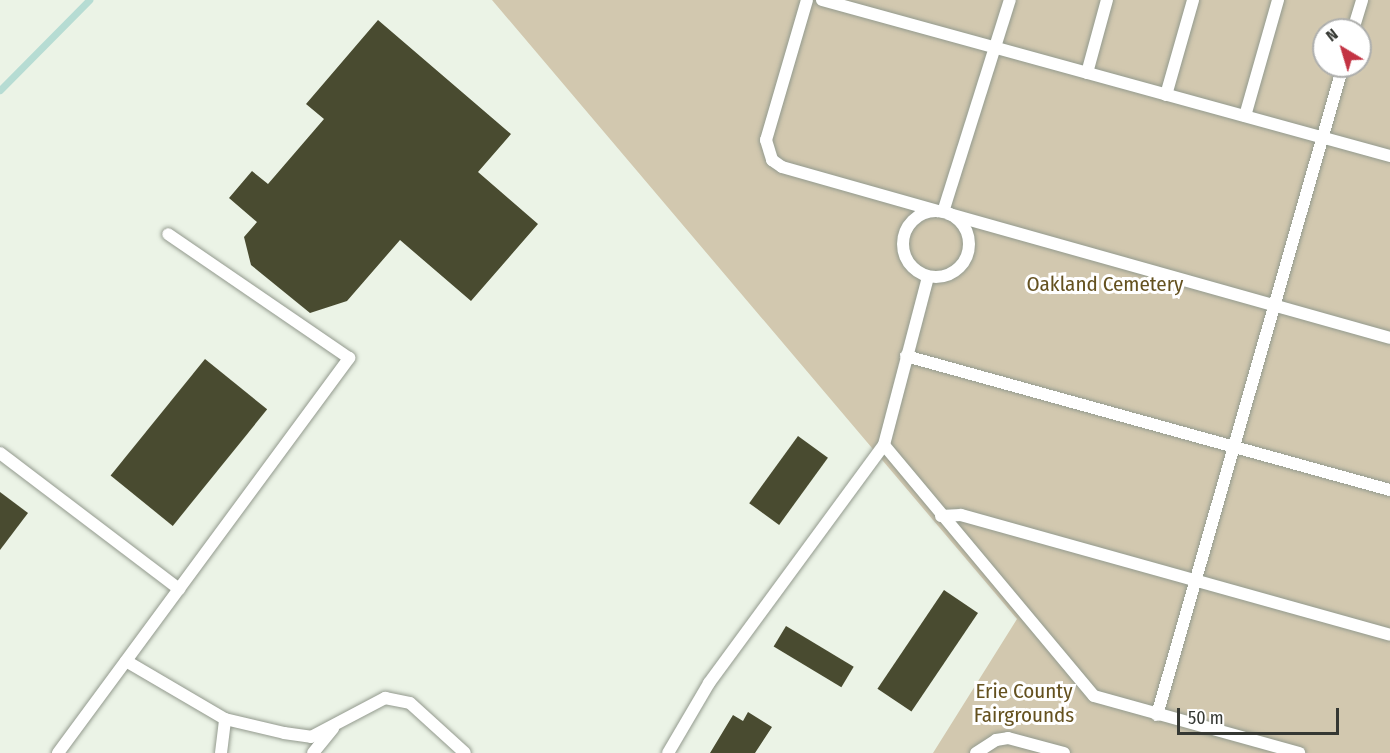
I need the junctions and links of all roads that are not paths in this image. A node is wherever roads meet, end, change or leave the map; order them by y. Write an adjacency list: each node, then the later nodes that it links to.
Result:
1 (807, 0): 16 (lane)
2 (822, 0): 9 (lane)
3 (1010, 0): 9 (lane)
4 (1107, 0): 10 (lane)
5 (1193, 0): 12 (lane)
6 (1278, 0): 13 (lane)
7 (1362, 0): 8 (lane)
8 (1357, 18)
9 (995, 45): 10 (lane); 16 (lane)
10 (1087, 73): 12 (lane)
11 (1339, 78): 14 (lane)
12 (1166, 95): 13 (lane)
13 (1245, 116): 14 (lane)
14 (1322, 136): 15 (lane); 19 (lane)
15 (1390, 156)
16 (944, 212): 18 (lane); 18 (lane); 19 (lane)
17 (168, 234): 28 (lane)
18 (928, 277): 21 (lane)
19 (1272, 305): 20 (lane); 23 (lane)
20 (1390, 338)
21 (906, 356): 22 (lane); 23 (lane)
22 (884, 445): 26 (lane); 38 (lane)
23 (1233, 446): 25 (lane); 27 (lane)
24 (0, 453): 28 (lane)
25 (1390, 490)
26 (941, 516): 27 (lane); 31 (lane)
27 (1194, 579): 29 (lane); 31 (lane)
28 (179, 589): 30 (lane)
29 (1390, 635)
30 (126, 660): 32 (lane); 34 (lane)
31 (1157, 715): 41 (lane)
32 (225, 719): 33 (lane); 35 (lane)
33 (334, 727): 36 (lane); 37 (lane)
34 (58, 753)
35 (221, 753)
36 (313, 753)
37 (465, 753)
38 (668, 753)
39 (976, 753): 40 (lane)
40 (1064, 753)
41 (1299, 753)

